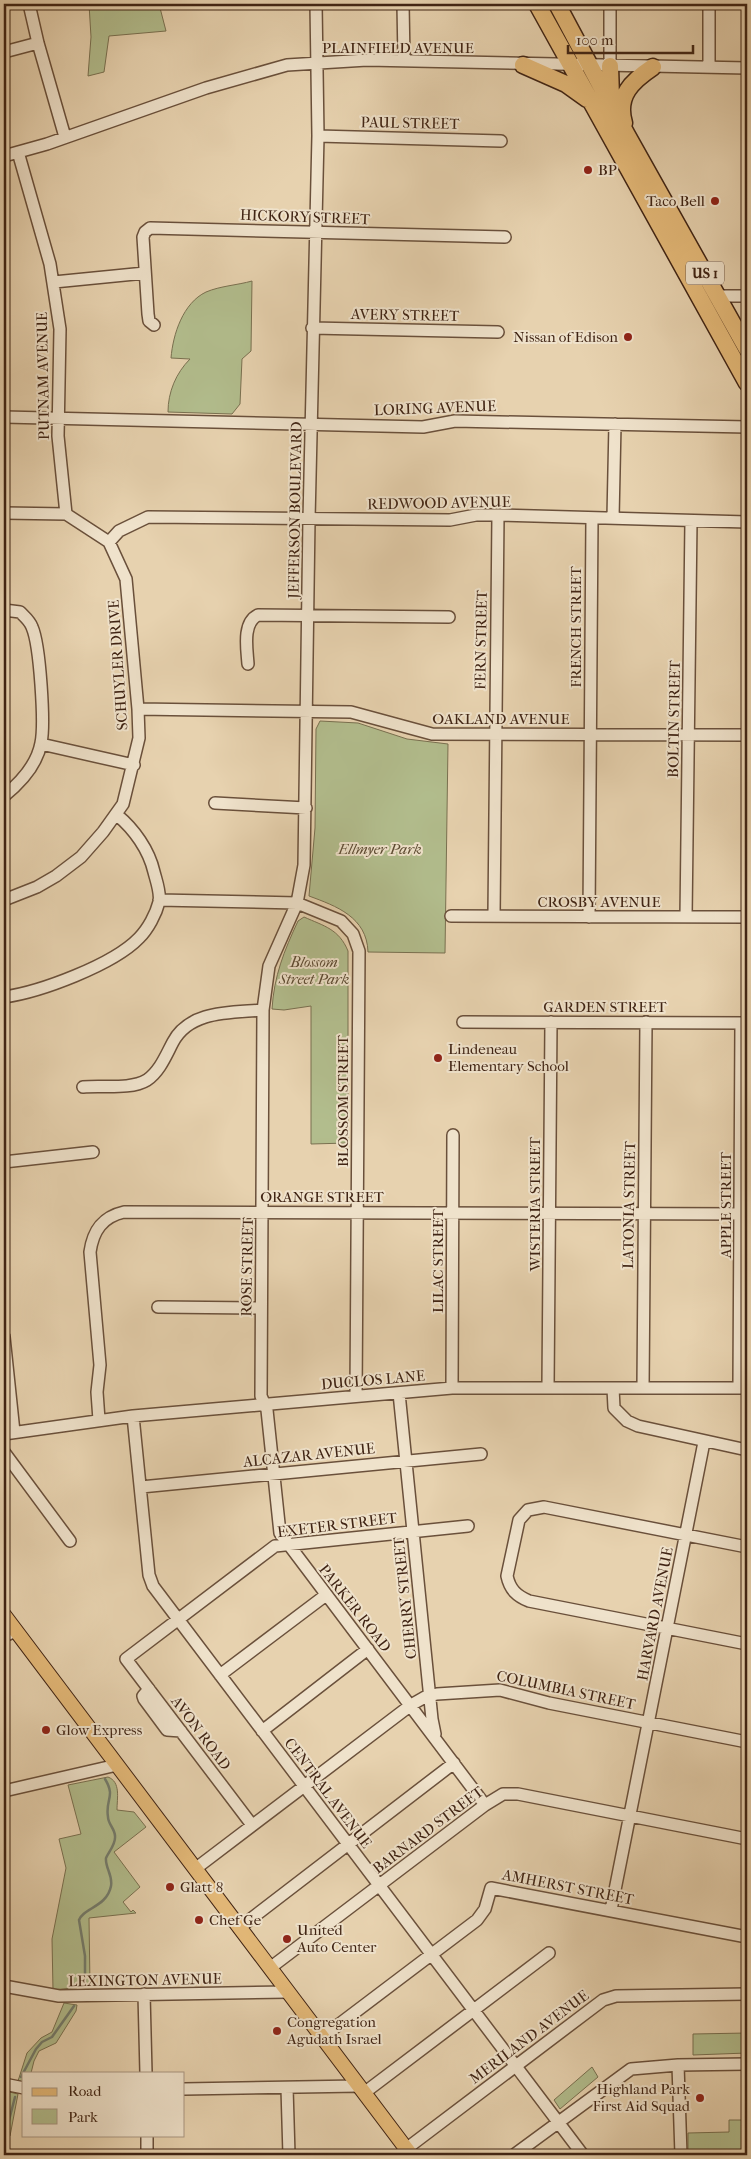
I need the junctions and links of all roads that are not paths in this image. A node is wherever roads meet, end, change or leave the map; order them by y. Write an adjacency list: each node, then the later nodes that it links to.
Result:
1 (29, 4): 8 (street)
2 (316, 4): 11 (street, JEFFERSON BOULEVARD)
3 (403, 4): 10 (street)
4 (537, 4): 13 (highway, US 1)
5 (558, 4): 14 (highway, US 1)
6 (610, 4): 15 (street)
7 (709, 4): 17 (street)
8 (38, 43): 9 (street); 23 (street)
9 (4, 52)
10 (404, 60): 11 (street, PLAINFIELD AVENUE); 12 (street, PLAINFIELD AVENUE)
11 (316, 63): 22 (street, JEFFERSON BOULEVARD); 23 (street, PLAINFIELD AVENUE)
12 (524, 65): 13 (street, PLAINFIELD AVENUE); 19 (highway)
13 (570, 65): 14 (street, PLAINFIELD AVENUE); 19 (highway, US 1)
14 (590, 65): 15 (street, PLAINFIELD AVENUE); 20 (highway, US 1)
15 (610, 66): 16 (street, PLAINFIELD AVENUE); 20 (highway)
16 (653, 68): 17 (street, PLAINFIELD AVENUE); 21 (highway)
17 (709, 68): 18 (street, PLAINFIELD AVENUE)
18 (747, 68)
19 (591, 102): 37 (highway, US 1)
20 (612, 106): 21 (highway, US 1)
21 (627, 135): 31 (highway, US 1)
22 (318, 136): 24 (street, PAUL STREET); 27 (street, JEFFERSON BOULEVARD)
23 (66, 137): 25 (street, PLAINFIELD AVENUE)
24 (501, 141)
25 (18, 152): 26 (street, PLAINFIELD AVENUE); 30 (street, PUTNAM AVENUE)
26 (4, 156)
27 (314, 233): 28 (street, HICKORY STREET); 29 (street, HICKORY STREET); 34 (street, JEFFERSON BOULEVARD)
28 (505, 237)
29 (145, 273): 30 (street); 33 (street)
30 (54, 282): 39 (street, PUTNAM AVENUE)
31 (718, 296): 32 (street); 36 (highway, US 1)
32 (747, 296)
33 (154, 325)
34 (312, 328): 35 (street, AVERY STREET); 40 (street, JEFFERSON BOULEVARD)
35 (498, 332)
36 (747, 349)
37 (747, 383)
38 (4, 417): 39 (street, LORING AVENUE)
39 (59, 418): 40 (street, LORING AVENUE); 44 (street, PUTNAM AVENUE)
40 (311, 424): 41 (street, LORING AVENUE); 48 (street, JEFFERSON BOULEVARD)
41 (615, 424): 42 (street, LORING AVENUE); 47 (street)
42 (747, 427)
43 (4, 514): 44 (street)
44 (66, 514): 51 (street)
45 (498, 515): 46 (street, REDWOOD AVENUE); 48 (street, REDWOOD AVENUE); 58 (street, FERN STREET)
46 (592, 518): 47 (street, REDWOOD AVENUE); 59 (street, FRENCH STREET)
47 (612, 518): 49 (street, REDWOOD AVENUE)
48 (308, 519): 51 (street, REDWOOD AVENUE); 53 (street, JEFFERSON BOULEVARD)
49 (691, 521): 50 (street, REDWOOD AVENUE); 60 (street, BOLTIN STREET)
50 (747, 522)
51 (109, 542): 56 (street, SCHUYLER DRIVE)
52 (4, 610): 62 (street)
53 (308, 615): 54 (street); 55 (street); 57 (street, JEFFERSON BOULEVARD)
54 (449, 617)
55 (248, 664)
56 (138, 709): 57 (street, OAKLAND AVENUE); 63 (street, SCHUYLER DRIVE)
57 (306, 710): 58 (street, OAKLAND AVENUE); 66 (street, JEFFERSON BOULEVARD)
58 (495, 734): 59 (street, OAKLAND AVENUE); 72 (street, FERN STREET)
59 (590, 734): 60 (street, OAKLAND AVENUE); 73 (street, FRENCH STREET)
60 (689, 735): 61 (street, OAKLAND AVENUE); 74 (street, BOLTIN STREET)
61 (747, 735)
62 (41, 744): 63 (street); 64 (street)
63 (134, 765): 67 (street, SCHUYLER DRIVE)
64 (4, 796)
65 (215, 803): 66 (street)
66 (306, 808): 70 (street, JEFFERSON BOULEVARD)
67 (117, 816): 68 (street, SCHUYLER DRIVE); 69 (street)
68 (4, 900)
69 (159, 900): 70 (street); 76 (street)
70 (296, 902): 77 (street, JEFFERSON BOULEVARD); 88 (street, BLOSSOM STREET)
71 (451, 916): 72 (street, CROSBY AVENUE)
72 (494, 916): 73 (street, CROSBY AVENUE)
73 (589, 917): 74 (street, CROSBY AVENUE)
74 (686, 917): 75 (street, CROSBY AVENUE)
75 (747, 917)
76 (4, 997)
77 (262, 1010): 82 (street); 87 (street, ROSE STREET)
78 (463, 1022): 79 (street, GARDEN STREET)
79 (551, 1022): 80 (street, GARDEN STREET); 90 (street, WISTERIA STREET)
80 (646, 1022): 81 (street, GARDEN STREET); 91 (street, LATONIA STREET)
81 (744, 1023): 83 (street, APPLE STREET)
82 (82, 1087)
83 (744, 1118): 92 (street, APPLE STREET)
84 (453, 1135): 89 (street, LILAC STREET)
85 (93, 1152): 86 (street)
86 (4, 1162)
87 (262, 1212): 88 (street, ORANGE STREET); 95 (street, ROSE STREET); 107 (street, ORANGE STREET)
88 (357, 1212): 89 (street, ORANGE STREET); 104 (street, BLOSSOM STREET)
89 (453, 1213): 90 (street, ORANGE STREET); 99 (street, LILAC STREET)
90 (550, 1213): 91 (street, ORANGE STREET); 98 (street, WISTERIA STREET)
91 (644, 1214): 92 (street, ORANGE STREET); 101 (street, LATONIA STREET)
92 (744, 1214): 93 (street, APPLE STREET)
93 (744, 1301): 102 (street, APPLE STREET)
94 (158, 1307): 95 (street)
95 (261, 1308): 105 (street, ROSE STREET)
96 (4, 1337): 97 (street)
97 (4, 1342): 108 (street)
98 (548, 1387): 99 (street, DUCLOS LANE); 100 (street, DUCLOS LANE)
99 (452, 1388): 103 (street, DUCLOS LANE)
100 (613, 1388): 101 (street, DUCLOS LANE); 109 (street)
101 (643, 1388): 102 (street, DUCLOS LANE)
102 (743, 1388)
103 (400, 1392): 104 (street, DUCLOS LANE); 113 (street, CHERRY STREET)
104 (356, 1396): 105 (street, DUCLOS LANE)
105 (264, 1404): 106 (street, DUCLOS LANE); 114 (street, PARKER ROAD)
106 (134, 1416): 107 (street, DUCLOS LANE); 115 (street, CENTRAL AVENUE)
107 (99, 1420): 108 (street, DUCLOS LANE)
108 (9, 1433)
109 (704, 1442): 110 (street); 118 (street, HARVARD AVENUE)
110 (747, 1450)
111 (4, 1452): 119 (street)
112 (481, 1454): 113 (street, ALCAZAR AVENUE)
113 (407, 1460): 114 (street, ALCAZAR AVENUE); 117 (street, CHERRY STREET)
114 (274, 1474): 115 (street, ALCAZAR AVENUE); 120 (street, PARKER ROAD)
115 (141, 1488): 123 (street, CENTRAL AVENUE)
116 (468, 1526): 117 (street, EXETER STREET)
117 (414, 1531): 120 (street, EXETER STREET); 130 (street, CHERRY STREET)
118 (686, 1534): 121 (street); 125 (street, HARVARD AVENUE); 125 (street)
119 (70, 1541)
120 (287, 1543): 122 (street, PARKER ROAD); 123 (street, EXETER STREET)
121 (747, 1547)
122 (326, 1594): 127 (street, PARKER ROAD); 129 (street)
123 (177, 1618): 128 (street, EXETER STREET); 129 (street, CENTRAL AVENUE)
124 (7, 1626): 137 (main road)
125 (667, 1628): 126 (street); 132 (street, HARVARD AVENUE)
126 (747, 1644)
127 (368, 1649): 131 (street, PARKER ROAD); 133 (street)
128 (126, 1659): 142 (street, AVON ROAD)
129 (220, 1675): 133 (street, CENTRAL AVENUE)
130 (430, 1696): 131 (street, COLUMBIA STREET); 132 (street, COLUMBIA STREET); 134 (street, CHERRY STREET)
131 (411, 1705): 134 (street, PARKER ROAD); 138 (street, COLUMBIA STREET)
132 (649, 1723): 135 (street, COLUMBIA STREET); 141 (street, HARVARD AVENUE)
133 (262, 1731): 138 (street, CENTRAL AVENUE)
134 (437, 1741): 136 (street, PARKER ROAD)
135 (747, 1742)
136 (454, 1763): 140 (street, PARKER ROAD); 144 (street)
137 (116, 1765): 139 (street); 145 (main road)
138 (304, 1786): 142 (street, COLUMBIA STREET); 144 (street, CENTRAL AVENUE)
139 (4, 1791)
140 (486, 1805): 141 (street, BARNARD STREET); 146 (street, BARNARD STREET)
141 (630, 1815): 143 (street, BARNARD STREET); 147 (street, HARVARD AVENUE)
142 (252, 1825): 145 (street, COLUMBIA STREET)
143 (747, 1839)
144 (348, 1845): 146 (street, CENTRAL AVENUE); 148 (street)
145 (194, 1869): 148 (main road)
146 (379, 1886): 151 (street, CENTRAL AVENUE); 152 (street, BARNARD STREET)
147 (612, 1910): 149 (street, AMHERST STREET); 151 (street, AMHERST STREET)
148 (239, 1928): 152 (main road)
149 (747, 1937)
150 (549, 1953): 157 (street)
151 (431, 1954): 157 (street, CENTRAL AVENUE); 158 (street, AMHERST STREET)
152 (270, 1968): 154 (main road)
153 (4, 1986): 155 (street, LEXINGTON AVENUE)
154 (288, 1992): 155 (street, LEXINGTON AVENUE); 158 (main road)
155 (144, 1994): 162 (street)
156 (747, 1994): 161 (street, MERILAND AVENUE)
157 (473, 2010): 161 (street, CENTRAL AVENUE); 167 (street)
158 (321, 2038): 167 (main road)
159 (678, 2064): 160 (street); 168 (street); 175 (street)
160 (747, 2064)
161 (515, 2065): 168 (street, CENTRAL AVENUE); 170 (street, MERILAND AVENUE)
162 (146, 2072)
163 (4, 2084): 164 (street)
164 (22, 2088)
165 (287, 2088): 166 (street); 167 (street); 172 (street)
166 (185, 2089)
167 (361, 2090): 170 (main road)
168 (558, 2122): 173 (street); 174 (street, CENTRAL AVENUE)
169 (147, 2136): 171 (street)
170 (408, 2152)
171 (147, 2155)
172 (289, 2155)
173 (514, 2155)
174 (583, 2155)
175 (681, 2155)

